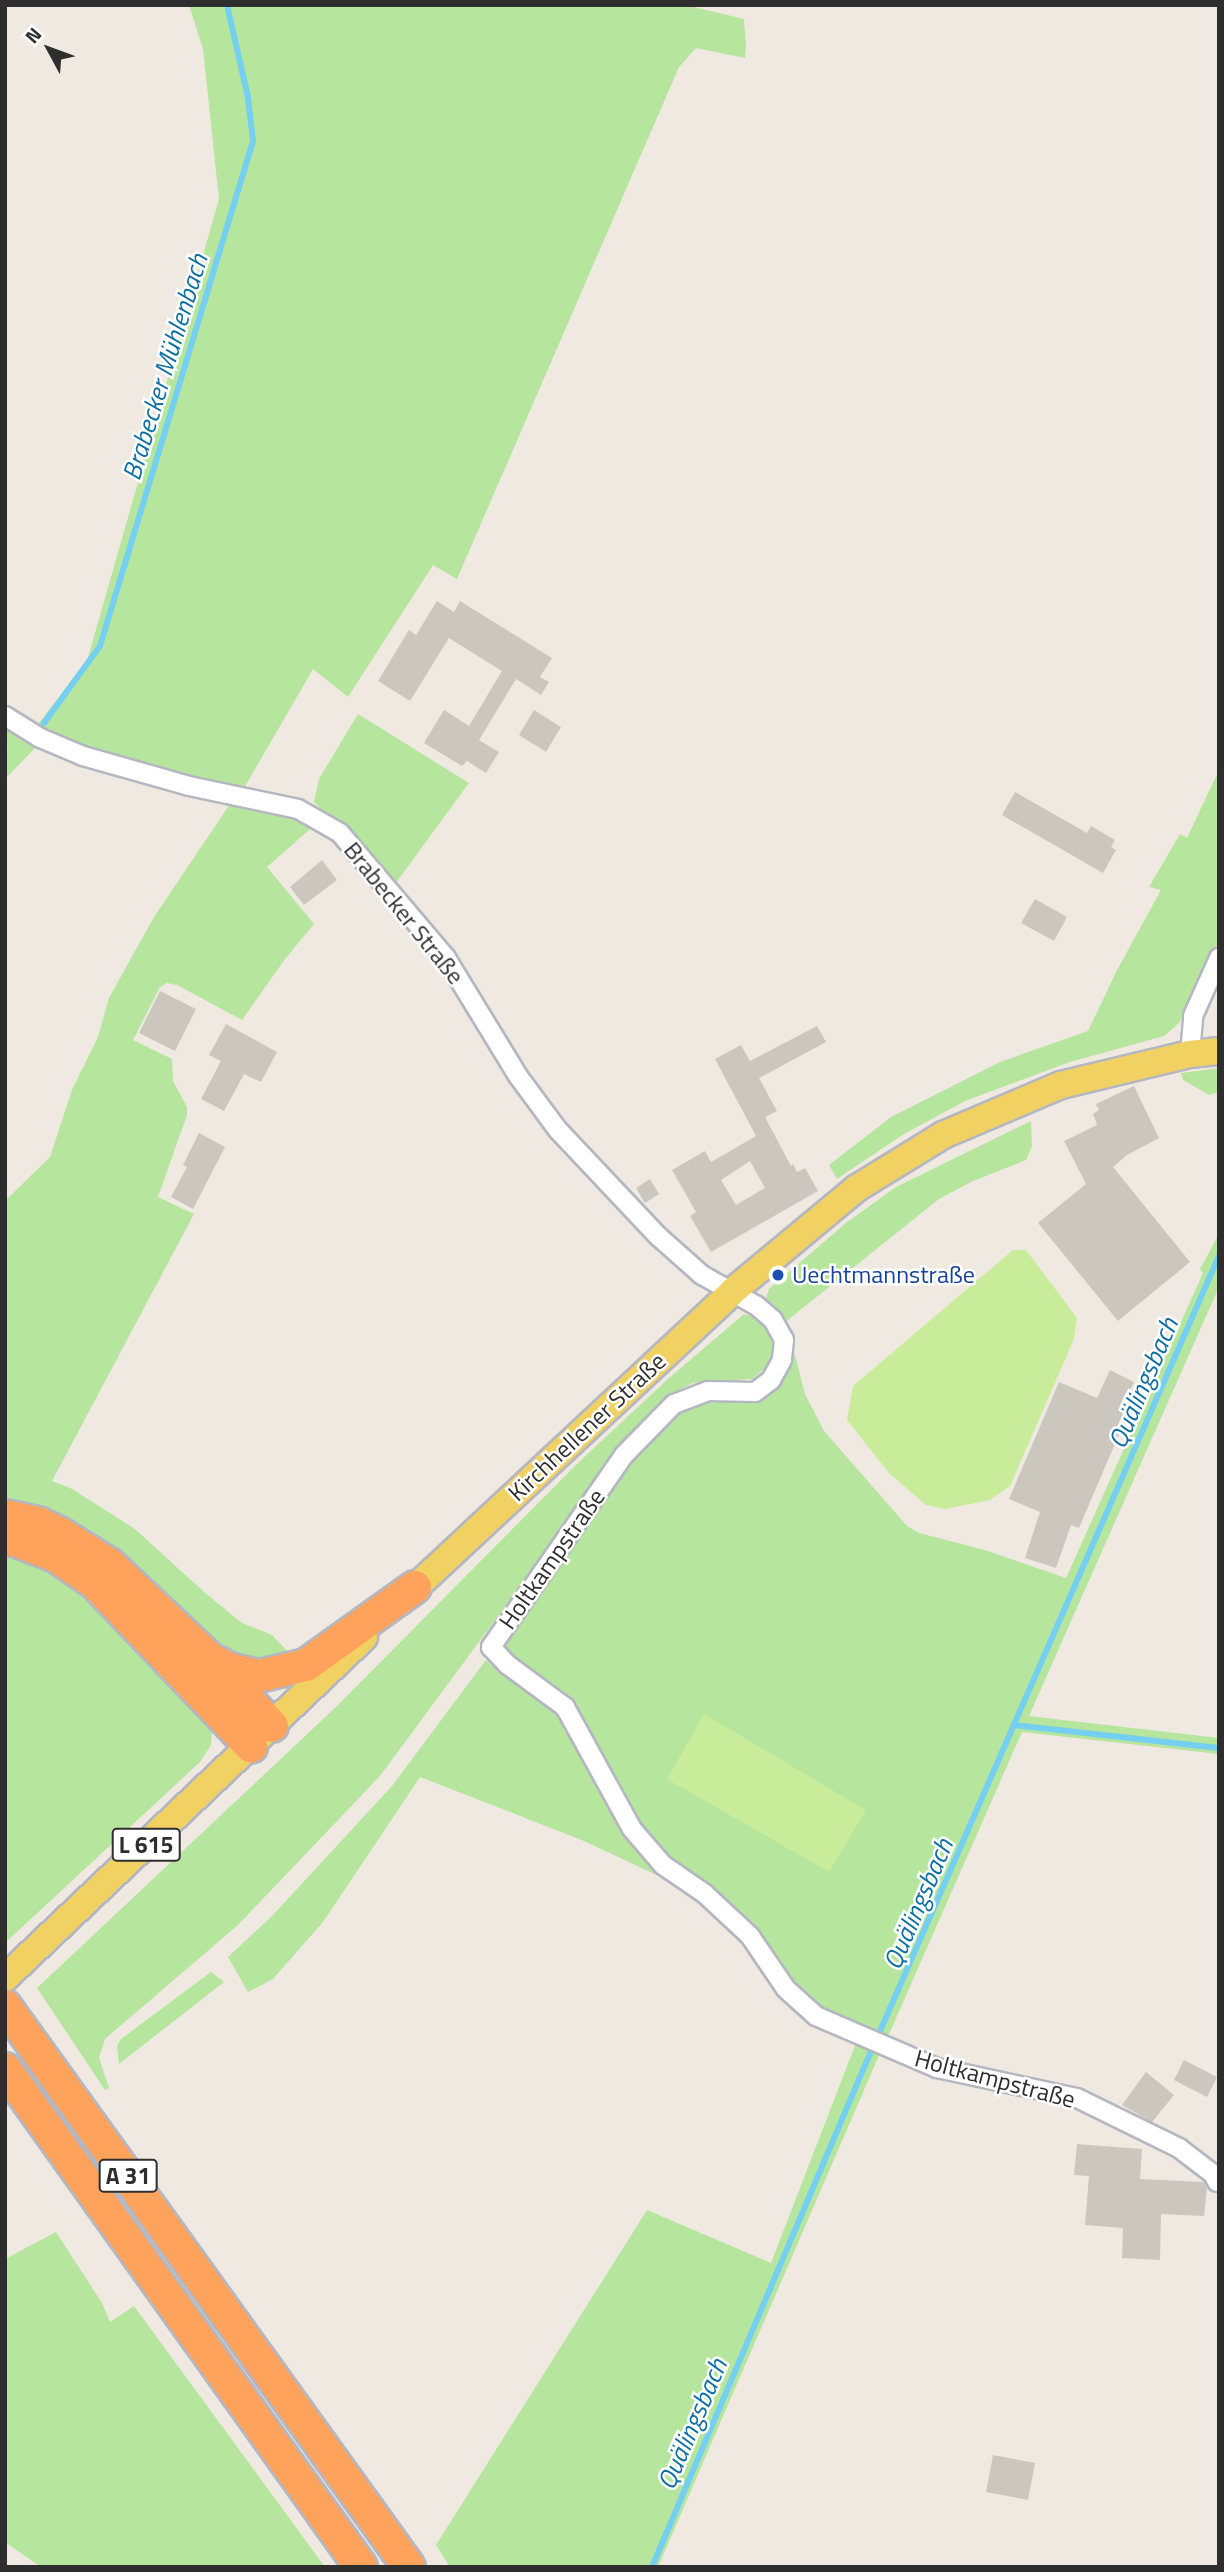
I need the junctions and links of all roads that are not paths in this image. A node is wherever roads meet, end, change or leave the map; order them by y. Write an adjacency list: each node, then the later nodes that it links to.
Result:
1 (5, 716): 5 (street, Brabecker Straße)
2 (1219, 958): 4 (street)
3 (1219, 1051): 4 (main road, Kirchhellener Straße / L 615)
4 (1191, 1054): 5 (main road, Kirchhellener Straße / L 615)
5 (733, 1291): 8 (main road, Kirchhellener Straße / L 615); 14 (street, Holtkampstraße)
6 (5, 1516): 9 (highway)
7 (5, 1540): 10 (highway)
8 (415, 1587): 9 (highway); 10 (main road, Kirchhellener Straße / L 615)
9 (210, 1659): 10 (highway)
10 (261, 1736): 11 (main road, Kirchhellener Straße / L 615)
11 (5, 1978)
12 (5, 2006): 16 (highway, A 31)
13 (5, 2069): 15 (highway, A 31)
14 (1217, 2182)
15 (362, 2567)
16 (409, 2567)

